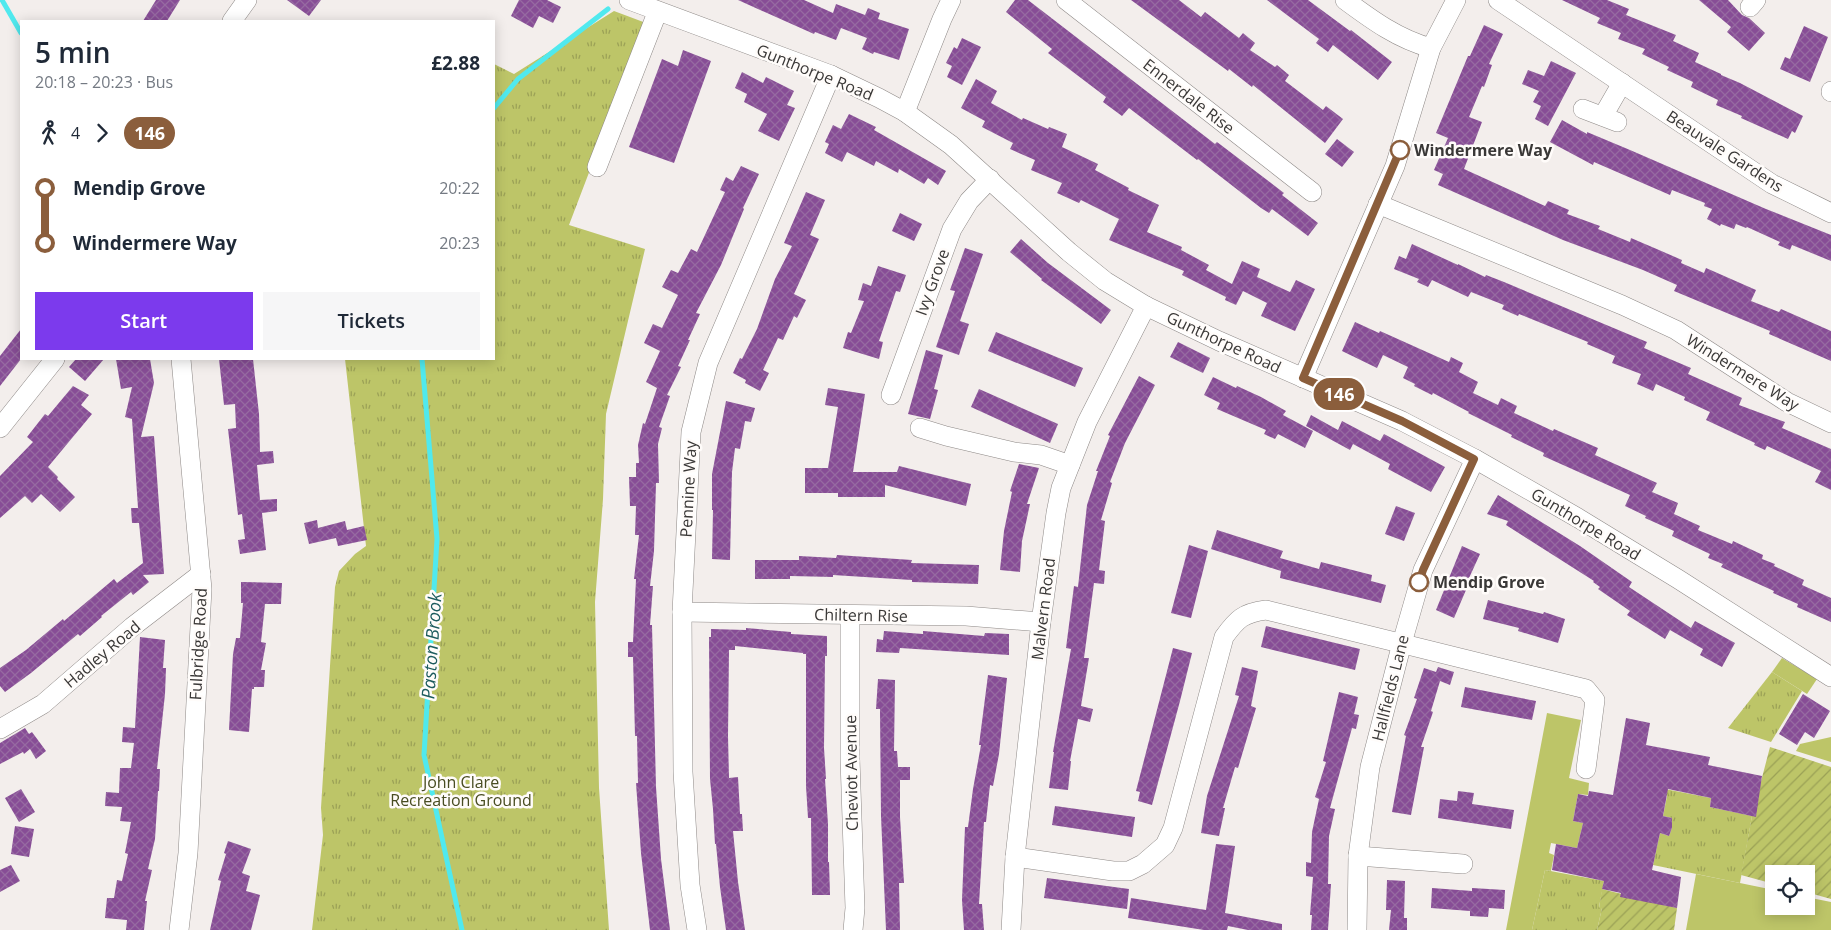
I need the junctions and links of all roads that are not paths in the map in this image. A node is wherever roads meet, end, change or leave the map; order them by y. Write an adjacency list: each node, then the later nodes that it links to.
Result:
1 (247, 0): 9 (street)
2 (629, 0): 11 (street, Gunthorpe Road)
3 (951, 0): 14 (street)
4 (1066, 0): 17 (street, Ennerdale Rise)
5 (1345, 0): 10 (street)
6 (1456, 0): 10 (street)
7 (1498, 0): 12 (street, Beauvale Gardens)
8 (655, 18): 15 (street)
9 (233, 20)
10 (1431, 48): 18 (street)
11 (831, 75): 14 (street, Gunthorpe Road); 31 (street, Pennine Way)
12 (1622, 83): 13 (street); 19 (street, Beauvale Gardens)
13 (1583, 109)
14 (905, 112): 16 (street, Gunthorpe Road)
15 (597, 167)
16 (990, 179): 20 (street, Gunthorpe Road); 24 (street, Ivy Grove)
17 (1312, 192)
18 (1378, 204): 23 (street); 25 (street, Windermere Way)
19 (1831, 213)
20 (1146, 306): 23 (street, Gunthorpe Road); 29 (street, Malvern Road)
21 (54, 360): 26 (street)
22 (181, 360): 30 (street, Fulbridge Road)
23 (1303, 378): 28 (street, Gunthorpe Road)
24 (891, 395)
25 (1831, 423)
26 (0, 428)
27 (920, 428): 29 (street)
28 (1474, 459): 34 (street, Hallfields Lane); 35 (street, Gunthorpe Road)
29 (1070, 464): 33 (street, Malvern Road)
30 (201, 574): 36 (street, Hadley Road); 41 (street, Fulbridge Road)
31 (682, 612): 32 (street, Chiltern Rise); 42 (street, Pennine Way)
32 (850, 616): 33 (street, Chiltern Rise); 43 (street, Cheviot Avenue)
33 (1041, 622): 39 (street, Malvern Road)
34 (1402, 643): 37 (street); 38 (street, Hallfields Lane); 39 (street)
35 (1831, 677)
36 (0, 729)
37 (1586, 769)
38 (1358, 856): 40 (street); 45 (street, Hallfields Lane)
39 (1015, 857): 44 (street, Malvern Road)
40 (1463, 864)
41 (180, 930)
42 (697, 930)
43 (853, 930)
44 (1012, 930)
45 (1357, 930)

